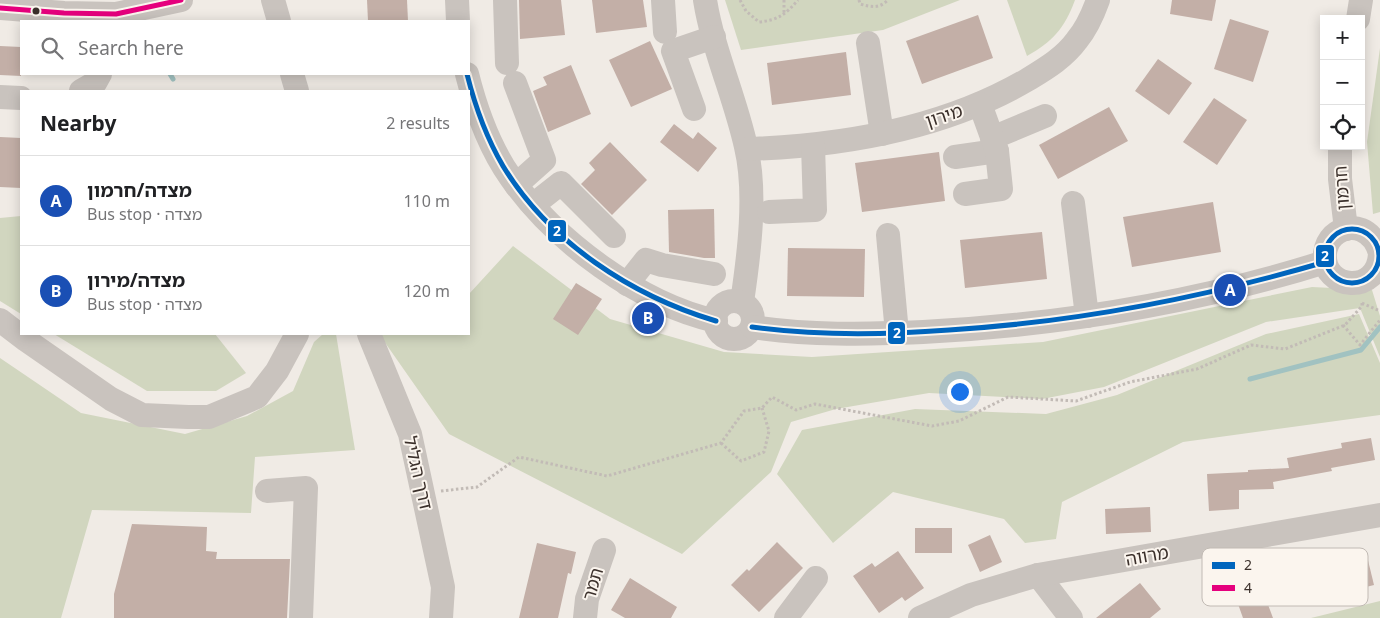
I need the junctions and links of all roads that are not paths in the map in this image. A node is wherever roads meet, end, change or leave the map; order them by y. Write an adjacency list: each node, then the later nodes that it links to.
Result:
1 (181, 0): 11 (street)
2 (273, 0): 12 (street)
3 (457, 0): 13 (street)
4 (505, 0): 34 (street)
5 (663, 0): 14 (street)
6 (705, 0): 15 (street)
7 (1098, 0): 24 (street, מירון)
8 (1361, 0): 10 (street)
9 (0, 8): 11 (street)
10 (1359, 15)
11 (116, 18)
12 (279, 20)
13 (458, 20)
14 (665, 32)
15 (714, 37): 25 (street); 31 (street)
16 (868, 43): 28 (street)
17 (99, 75): 20 (street)
18 (292, 75): 21 (street)
19 (467, 75): 27 (street)
20 (83, 90)
21 (297, 90)
22 (0, 98): 23 (street)
23 (20, 98)
24 (980, 104): 28 (street, מירון); 29 (street)
25 (694, 109)
26 (1045, 116): 29 (street)
27 (475, 123): 34 (street)
28 (882, 134): 30 (street, מירון)
29 (995, 144): 33 (street); 35 (street)
30 (813, 145): 31 (street, מירון); 38 (street)
31 (746, 149): 46 (street)
32 (1340, 150): 39 (street, חרמון)
33 (955, 157)
34 (516, 185): 37 (street)
35 (966, 194)
36 (1073, 203): 47 (street)
37 (533, 205): 41 (street); 45 (street)
38 (769, 212)
39 (1346, 229): 42 (street); 43 (street)
40 (888, 235): 51 (street)
41 (614, 236)
42 (1379, 249): 43 (street)
43 (1326, 262): 47 (street)
44 (714, 274): 45 (street)
45 (627, 284): 49 (street)
46 (742, 302): 49 (street); 50 (street)
47 (1087, 316): 51 (street)
48 (0, 320): 52 (street)
49 (716, 322): 50 (street)
50 (752, 328): 51 (street)
51 (898, 333)
52 (296, 335)
53 (369, 335): 60 (street, דרך הגליל)
54 (267, 491): 59 (street)
55 (1380, 515): 57 (street, מרווה)
56 (604, 550): 61 (street, תמר)
57 (1038, 575): 63 (street, מרווה); 64 (street)
58 (816, 578): 62 (street)
59 (300, 618)
60 (441, 618)
61 (585, 618)
62 (786, 618)
63 (920, 618)
64 (1072, 618)

